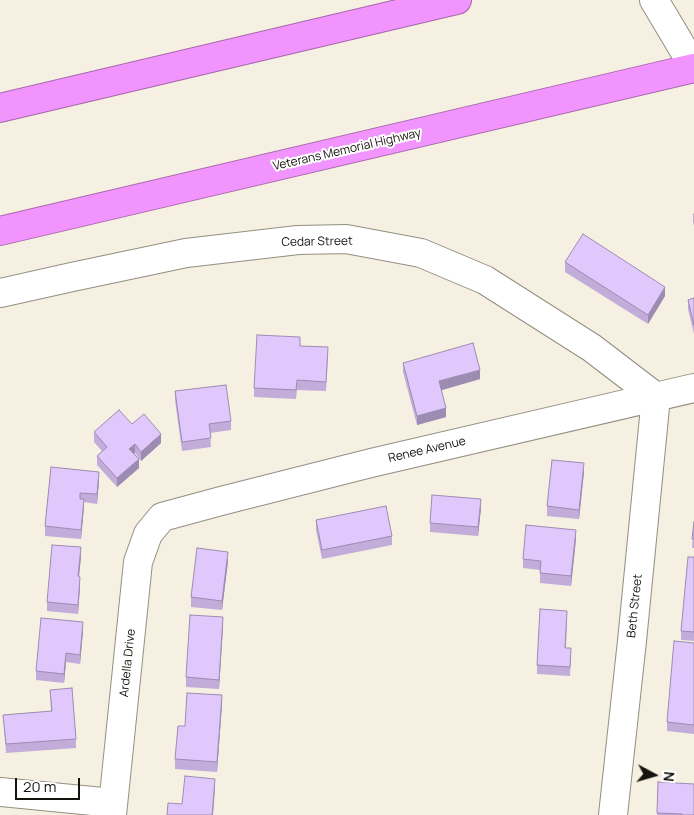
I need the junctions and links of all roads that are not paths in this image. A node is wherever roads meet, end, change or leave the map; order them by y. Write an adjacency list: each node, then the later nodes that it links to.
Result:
1 (457, 0): 4 (highway)
2 (654, 0): 3 (street)
3 (694, 68): 5 (highway, Veterans Memorial Highway)
4 (0, 108)
5 (0, 231)
6 (0, 294): 8 (street, Cedar Street)
7 (694, 388): 8 (street, Renee Avenue)
8 (656, 397): 9 (street, Renee Avenue); 12 (street, Beth Street)
9 (162, 517): 11 (street, Ardella Drive)
10 (0, 792): 11 (street)
11 (113, 809)
12 (613, 815)

